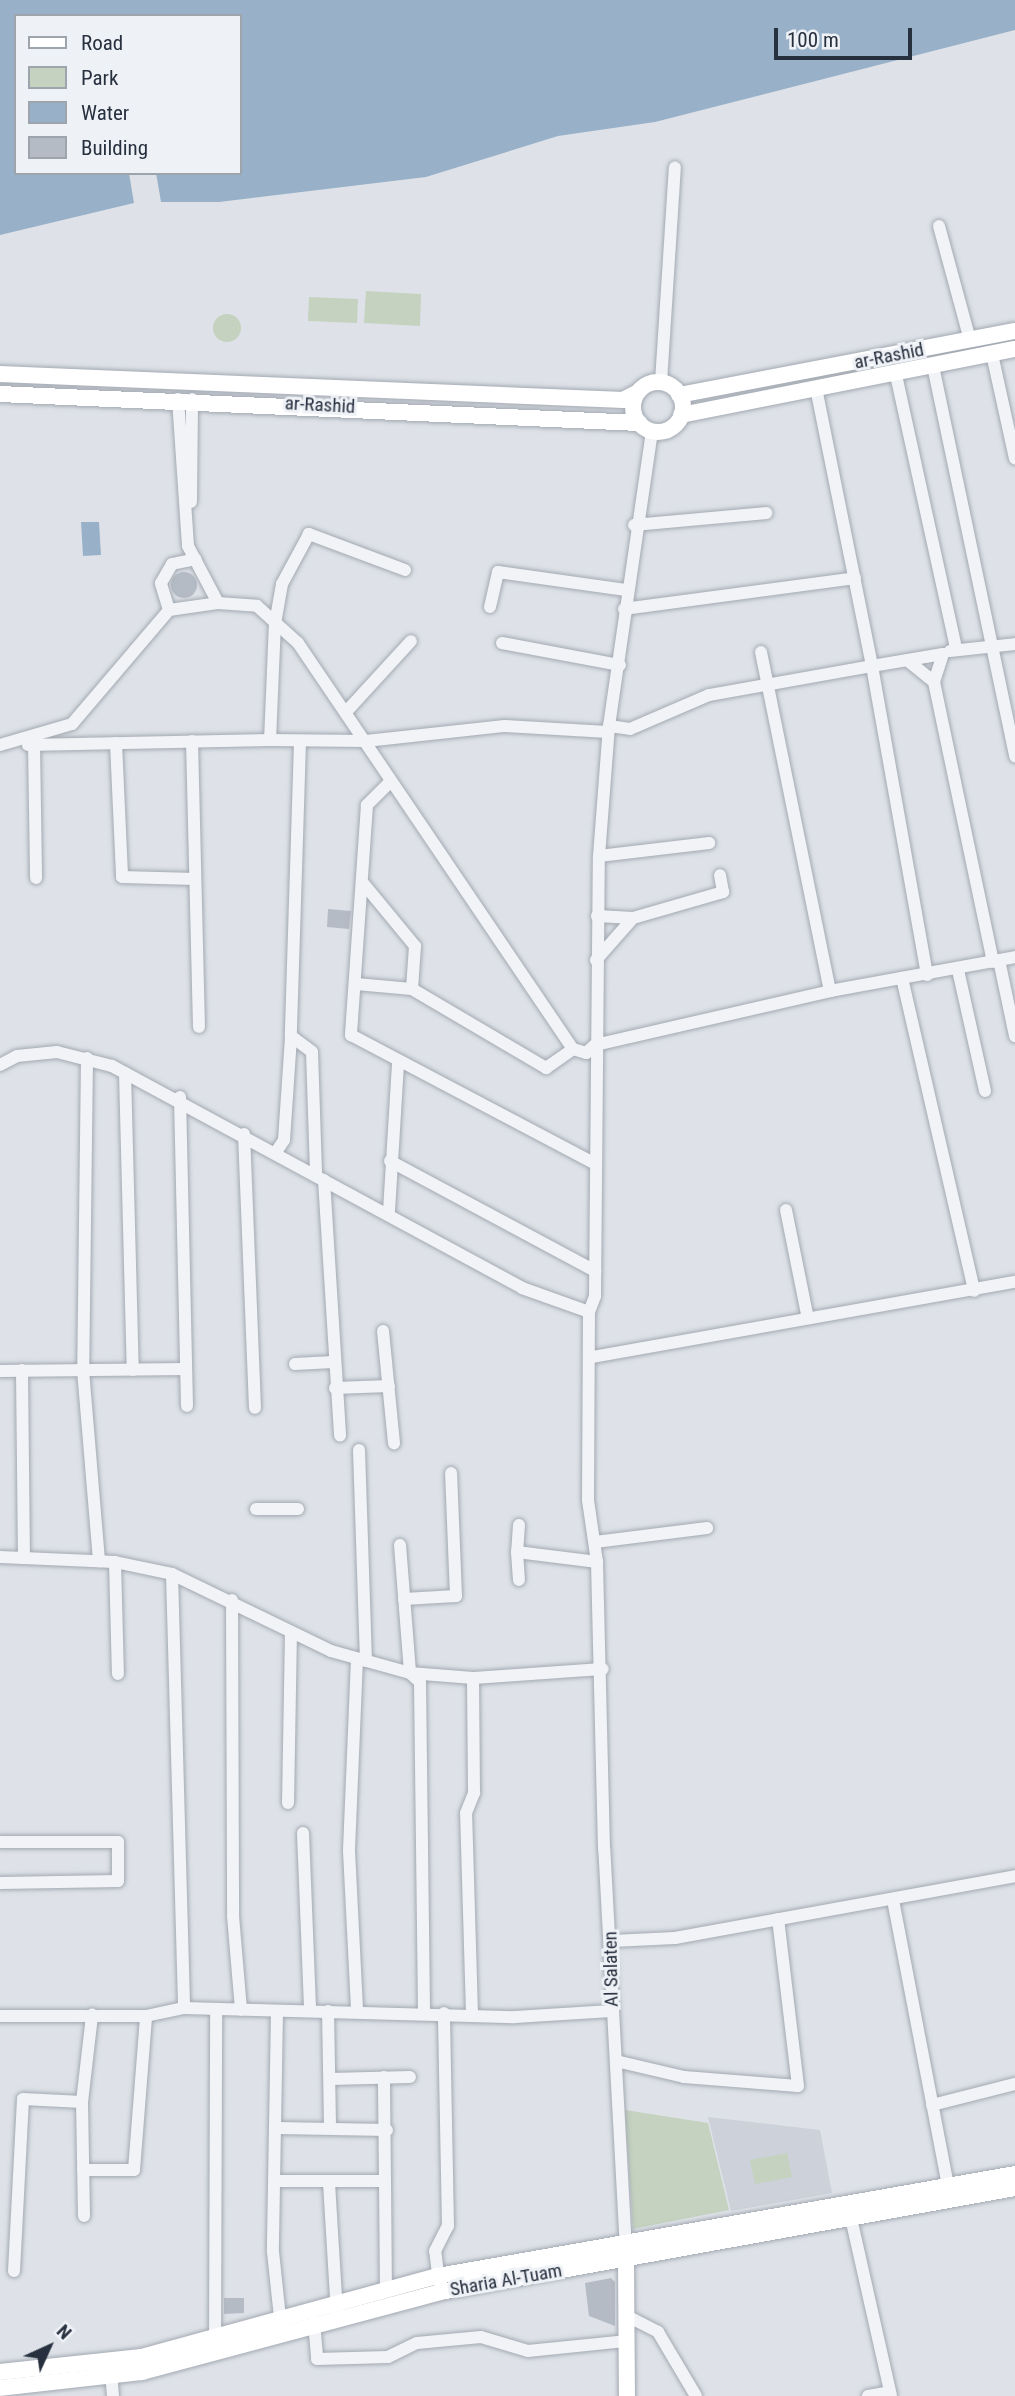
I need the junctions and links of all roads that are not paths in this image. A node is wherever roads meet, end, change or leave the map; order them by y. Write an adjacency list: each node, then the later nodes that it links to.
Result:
1 (675, 167): 10 (street)
2 (939, 226): 4 (street)
3 (1015, 331): 4 (main road, ar-Rashid)
4 (970, 340): 14 (main road, ar-Rashid)
5 (1015, 349): 6 (main road, ar-Rashid)
6 (992, 354): 7 (main road, ar-Rashid); 18 (street)
7 (933, 366): 9 (main road, ar-Rashid); 33 (street)
8 (0, 374): 12 (main road, ar-Rashid)
9 (895, 375): 11 (main road, ar-Rashid); 35 (street)
10 (661, 382): 12 (main road); 14 (main road)
11 (816, 388): 16 (main road, ar-Rashid); 23 (street)
12 (637, 393): 17 (main road)
13 (0, 394): 15 (main road, ar-Rashid)
14 (679, 395): 16 (main road)
15 (185, 399): 17 (main road, ar-Rashid); 21 (street)
16 (681, 415): 17 (main road)
17 (645, 427): 20 (street, Al Salaten)
18 (1015, 459)
19 (766, 513): 20 (street)
20 (634, 525): 24 (street, Al Salaten)
21 (195, 559): 25 (street); 28 (street)
22 (405, 570): 29 (street)
23 (855, 578): 27 (street); 38 (street)
24 (626, 590): 26 (street); 27 (street, Al Salaten)
25 (218, 603): 28 (street); 29 (street)
26 (490, 607)
27 (624, 609): 37 (street, Al Salaten)
28 (169, 610): 48 (street)
29 (275, 622): 41 (street); 43 (street)
30 (411, 641): 41 (street)
31 (502, 642): 37 (street)
32 (1015, 643): 33 (street)
33 (991, 646): 35 (street); 50 (street)
34 (761, 652): 40 (street)
35 (950, 652): 36 (street); 39 (street)
36 (907, 660): 38 (street); 39 (street)
37 (620, 665): 42 (street, Al Salaten)
38 (873, 666): 40 (street); 64 (street)
39 (934, 682): 62 (street)
40 (768, 687): 42 (street); 68 (street)
41 (346, 712): 45 (street)
42 (609, 729): 45 (street); 53 (street, Al Salaten)
43 (271, 740): 44 (street); 47 (street)
44 (192, 741): 46 (street); 56 (street)
45 (366, 741): 47 (street); 51 (street)
46 (116, 743): 49 (street); 56 (street)
47 (300, 743): 70 (street)
48 (0, 745): 49 (street)
49 (34, 745): 55 (street)
50 (1015, 756)
51 (390, 782): 57 (street); 73 (street)
52 (709, 843): 53 (street)
53 (599, 856): 58 (street, Al Salaten)
54 (720, 876): 59 (street)
55 (36, 878)
56 (195, 879): 69 (street)
57 (363, 883): 66 (street); 67 (street)
58 (597, 916): 59 (street); 61 (street, Al Salaten)
59 (633, 918): 61 (street)
60 (1015, 957): 62 (street)
61 (596, 960): 72 (street, Al Salaten)
62 (996, 961): 63 (street); 71 (street)
63 (958, 970): 64 (street); 78 (street)
64 (927, 975): 65 (street)
65 (902, 978): 68 (street); 89 (street)
66 (356, 984): 67 (street); 75 (street)
67 (412, 989): 73 (street)
68 (830, 991): 72 (street)
69 (199, 1027)
70 (291, 1035): 81 (street); 84 (street)
71 (1015, 1036)
72 (595, 1045): 73 (street); 83 (street, Al Salaten)
73 (573, 1049)
74 (87, 1058): 76 (street); 77 (street); 98 (street)
75 (398, 1062): 82 (street); 83 (street)
76 (0, 1065)
77 (125, 1073): 79 (street); 99 (street)
78 (985, 1091)
79 (180, 1097): 80 (street); 96 (street)
80 (244, 1134): 81 (street); 104 (street)
81 (276, 1152): 84 (street)
82 (390, 1161): 86 (street); 87 (street)
83 (596, 1164): 87 (street, Al Salaten)
84 (320, 1177): 86 (street); 94 (street)
85 (786, 1210): 91 (street)
86 (389, 1212): 90 (street)
87 (595, 1271): 90 (street, Al Salaten)
88 (1015, 1282): 89 (street)
89 (974, 1291): 91 (street)
90 (589, 1311): 93 (street, Al Salaten)
91 (807, 1314): 93 (street)
92 (383, 1331): 101 (street)
93 (592, 1357): 113 (street, Al Salaten)
94 (333, 1362): 95 (street); 102 (street)
95 (295, 1364)
96 (186, 1369): 99 (street); 103 (street)
97 (22, 1370): 98 (street); 100 (street); 117 (street)
98 (83, 1370): 99 (street); 118 (street)
99 (133, 1370)
100 (0, 1371)
101 (389, 1386): 102 (street); 106 (street)
102 (335, 1388): 105 (street)
103 (187, 1406)
104 (255, 1408)
105 (340, 1435)
106 (394, 1443)
107 (359, 1450): 126 (street)
108 (451, 1473): 123 (street)
109 (298, 1508): 110 (street)
110 (256, 1509)
111 (519, 1525): 115 (street)
112 (707, 1528): 113 (street)
113 (595, 1542): 120 (street, Al Salaten)
114 (400, 1545): 123 (street)
115 (517, 1552): 120 (street); 122 (street)
116 (0, 1557): 117 (street)
117 (24, 1558): 118 (street)
118 (99, 1561): 119 (street)
119 (116, 1562): 121 (street); 129 (street)
120 (597, 1563): 127 (street, Al Salaten)
121 (172, 1574): 124 (street); 139 (street)
122 (519, 1580)
123 (404, 1599): 128 (street)
124 (232, 1600): 125 (street); 140 (street)
125 (291, 1633): 126 (street); 131 (street)
126 (362, 1660): 128 (street); 144 (street)
127 (603, 1669): 130 (street); 138 (street, Al Salaten)
128 (410, 1673): 130 (street); 147 (street)
129 (118, 1674)
130 (473, 1678): 149 (street)
131 (288, 1803)
132 (303, 1833): 141 (street)
133 (0, 1842): 135 (street)
134 (1015, 1876): 136 (street)
135 (0, 1882)
136 (893, 1900): 137 (street); 159 (street)
137 (778, 1919): 138 (street); 153 (street)
138 (612, 1941): 145 (street, Al Salaten)
139 (184, 2008): 142 (street); 151 (street)
140 (241, 2010): 142 (street); 146 (street)
141 (310, 2010): 143 (street); 146 (street)
142 (216, 2011): 181 (street)
143 (328, 2011): 144 (street); 156 (street)
144 (357, 2011): 147 (street)
145 (611, 2011): 149 (street); 153 (street, Al Salaten)
146 (277, 2012): 161 (street)
147 (424, 2012): 148 (street)
148 (444, 2013): 149 (street); 174 (street)
149 (472, 2013)
150 (92, 2015): 151 (street); 152 (street); 158 (street)
151 (146, 2015): 163 (street)
152 (0, 2016)
153 (615, 2061): 172 (street, Al Salaten)
154 (384, 2077): 155 (street); 156 (street); 162 (street)
155 (410, 2077)
156 (330, 2079): 160 (street)
157 (1015, 2084): 159 (street)
158 (82, 2102): 163 (street); 173 (street)
159 (932, 2105): 169 (street)
160 (330, 2127): 161 (street); 162 (street)
161 (278, 2128): 165 (street)
162 (387, 2130): 166 (street)
163 (83, 2170): 170 (street)
164 (1015, 2174): 169 (main road, Sharia Al-Tuam)
165 (275, 2181): 167 (street); 177 (street)
166 (385, 2181): 167 (street); 175 (street)
167 (329, 2183): 176 (street)
168 (1015, 2188): 169 (main road, Sharia Al-Tuam)
169 (949, 2193): 171 (main road, Sharia Al-Tuam); 172 (main road, Sharia Al-Tuam)
170 (84, 2216)
171 (851, 2218): 172 (main road, Sharia Al-Tuam); 185 (street)
172 (626, 2253): 174 (main road, Sharia Al-Tuam); 178 (main road, Al Salaten)
173 (14, 2271)
174 (439, 2284): 175 (main road, Sharia Al-Tuam); 176 (main road, Sharia Al-Tuam)
175 (386, 2289): 176 (main road, Sharia Al-Tuam)
176 (336, 2309): 177 (main road, Sharia Al-Tuam); 179 (main road, Sharia Al-Tuam)
177 (280, 2317): 181 (main road, Sharia Al-Tuam)
178 (629, 2318): 180 (main road, Al Salaten); 188 (street)
179 (314, 2322): 180 (street); 181 (main road, Sharia Al-Tuam)
180 (626, 2341): 187 (main road, Al Salaten)
181 (215, 2343): 182 (main road, Sharia Al-Tuam); 183 (main road, Sharia Al-Tuam)
182 (0, 2372)
183 (111, 2373): 184 (main road, Sharia Al-Tuam); 186 (street)
184 (0, 2388)
185 (890, 2394): 189 (street)
186 (113, 2396)
187 (627, 2396)
188 (696, 2396)
189 (868, 2396)

